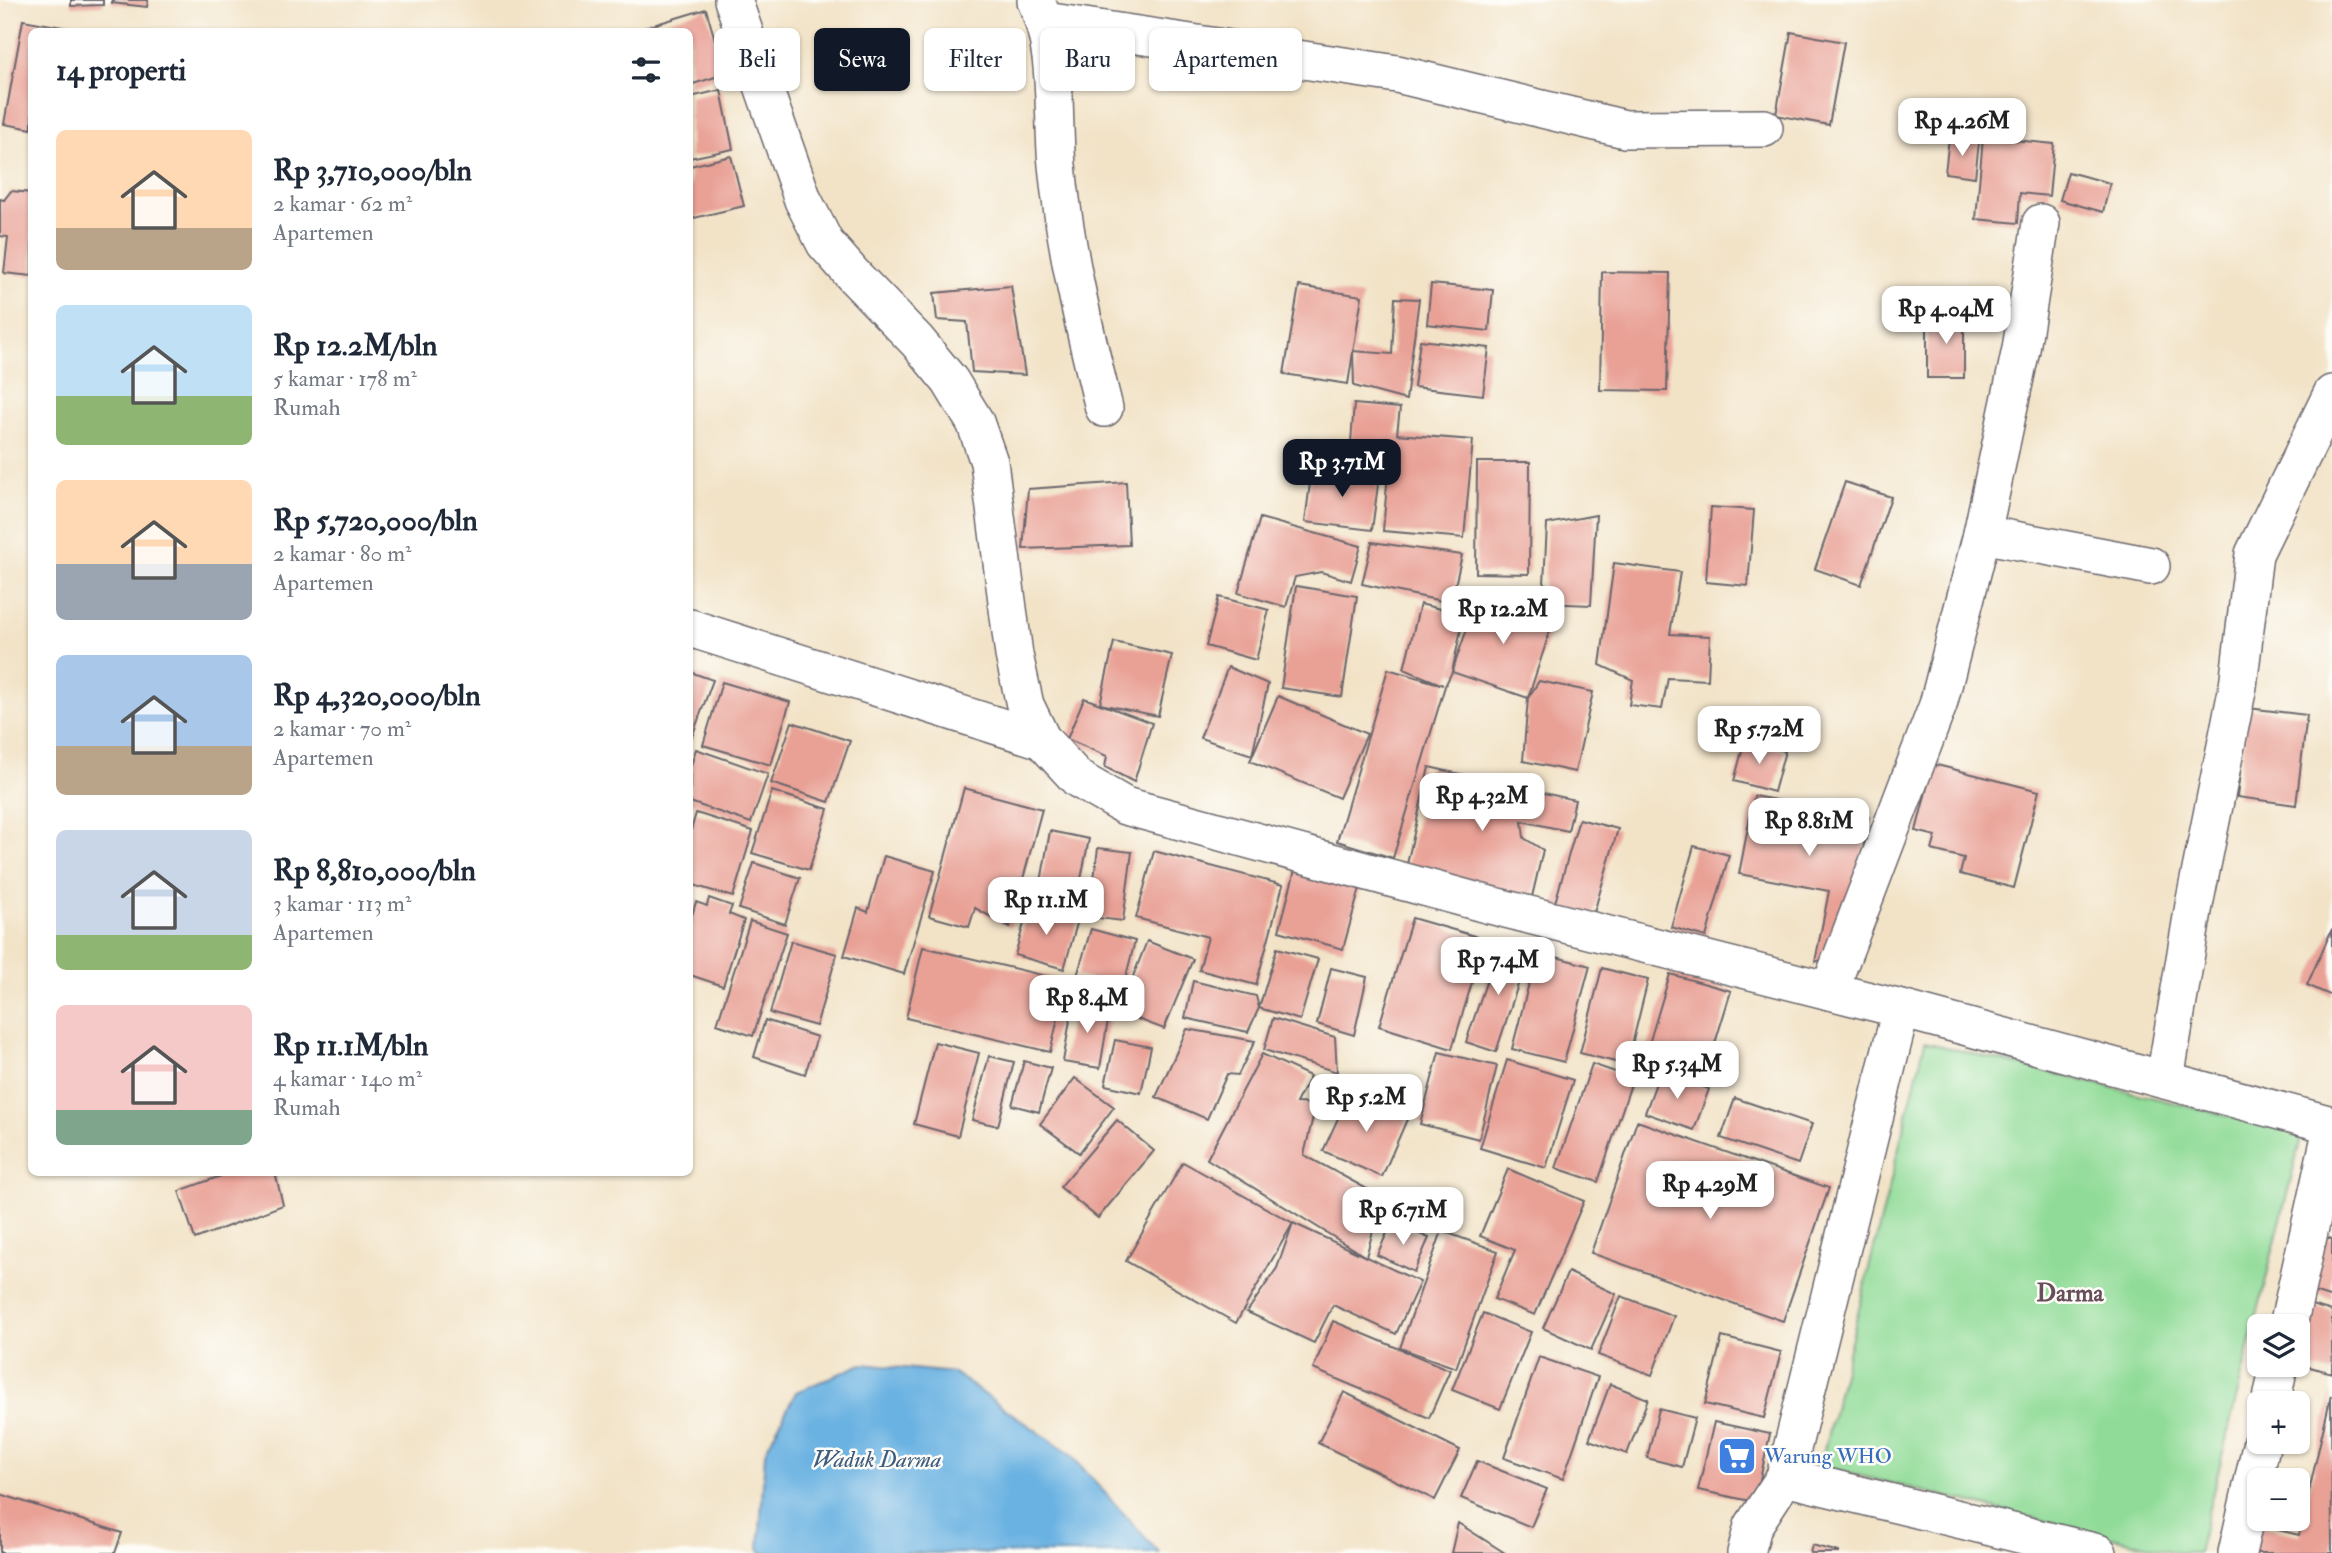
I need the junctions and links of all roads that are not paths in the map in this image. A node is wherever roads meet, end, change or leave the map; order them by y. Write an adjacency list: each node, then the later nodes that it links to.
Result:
1 (733, 0): 10 (street)
2 (1040, 10): 3 (street); 6 (street)
3 (1764, 128)
4 (2041, 223): 7 (street)
5 (2332, 394): 13 (street)
6 (1104, 408)
7 (1982, 534): 8 (street); 11 (street)
8 (2151, 566)
9 (693, 629): 10 (street)
10 (1042, 740): 11 (street)
11 (1829, 991): 12 (street)
12 (1901, 1009): 13 (street); 17 (street)
13 (2165, 1079): 14 (street)
14 (2332, 1127): 15 (street)
15 (2291, 1314)
16 (2259, 1454): 20 (street)
17 (1785, 1477): 18 (street); 19 (street)
18 (1746, 1553)
19 (2098, 1553)
20 (2237, 1553)

